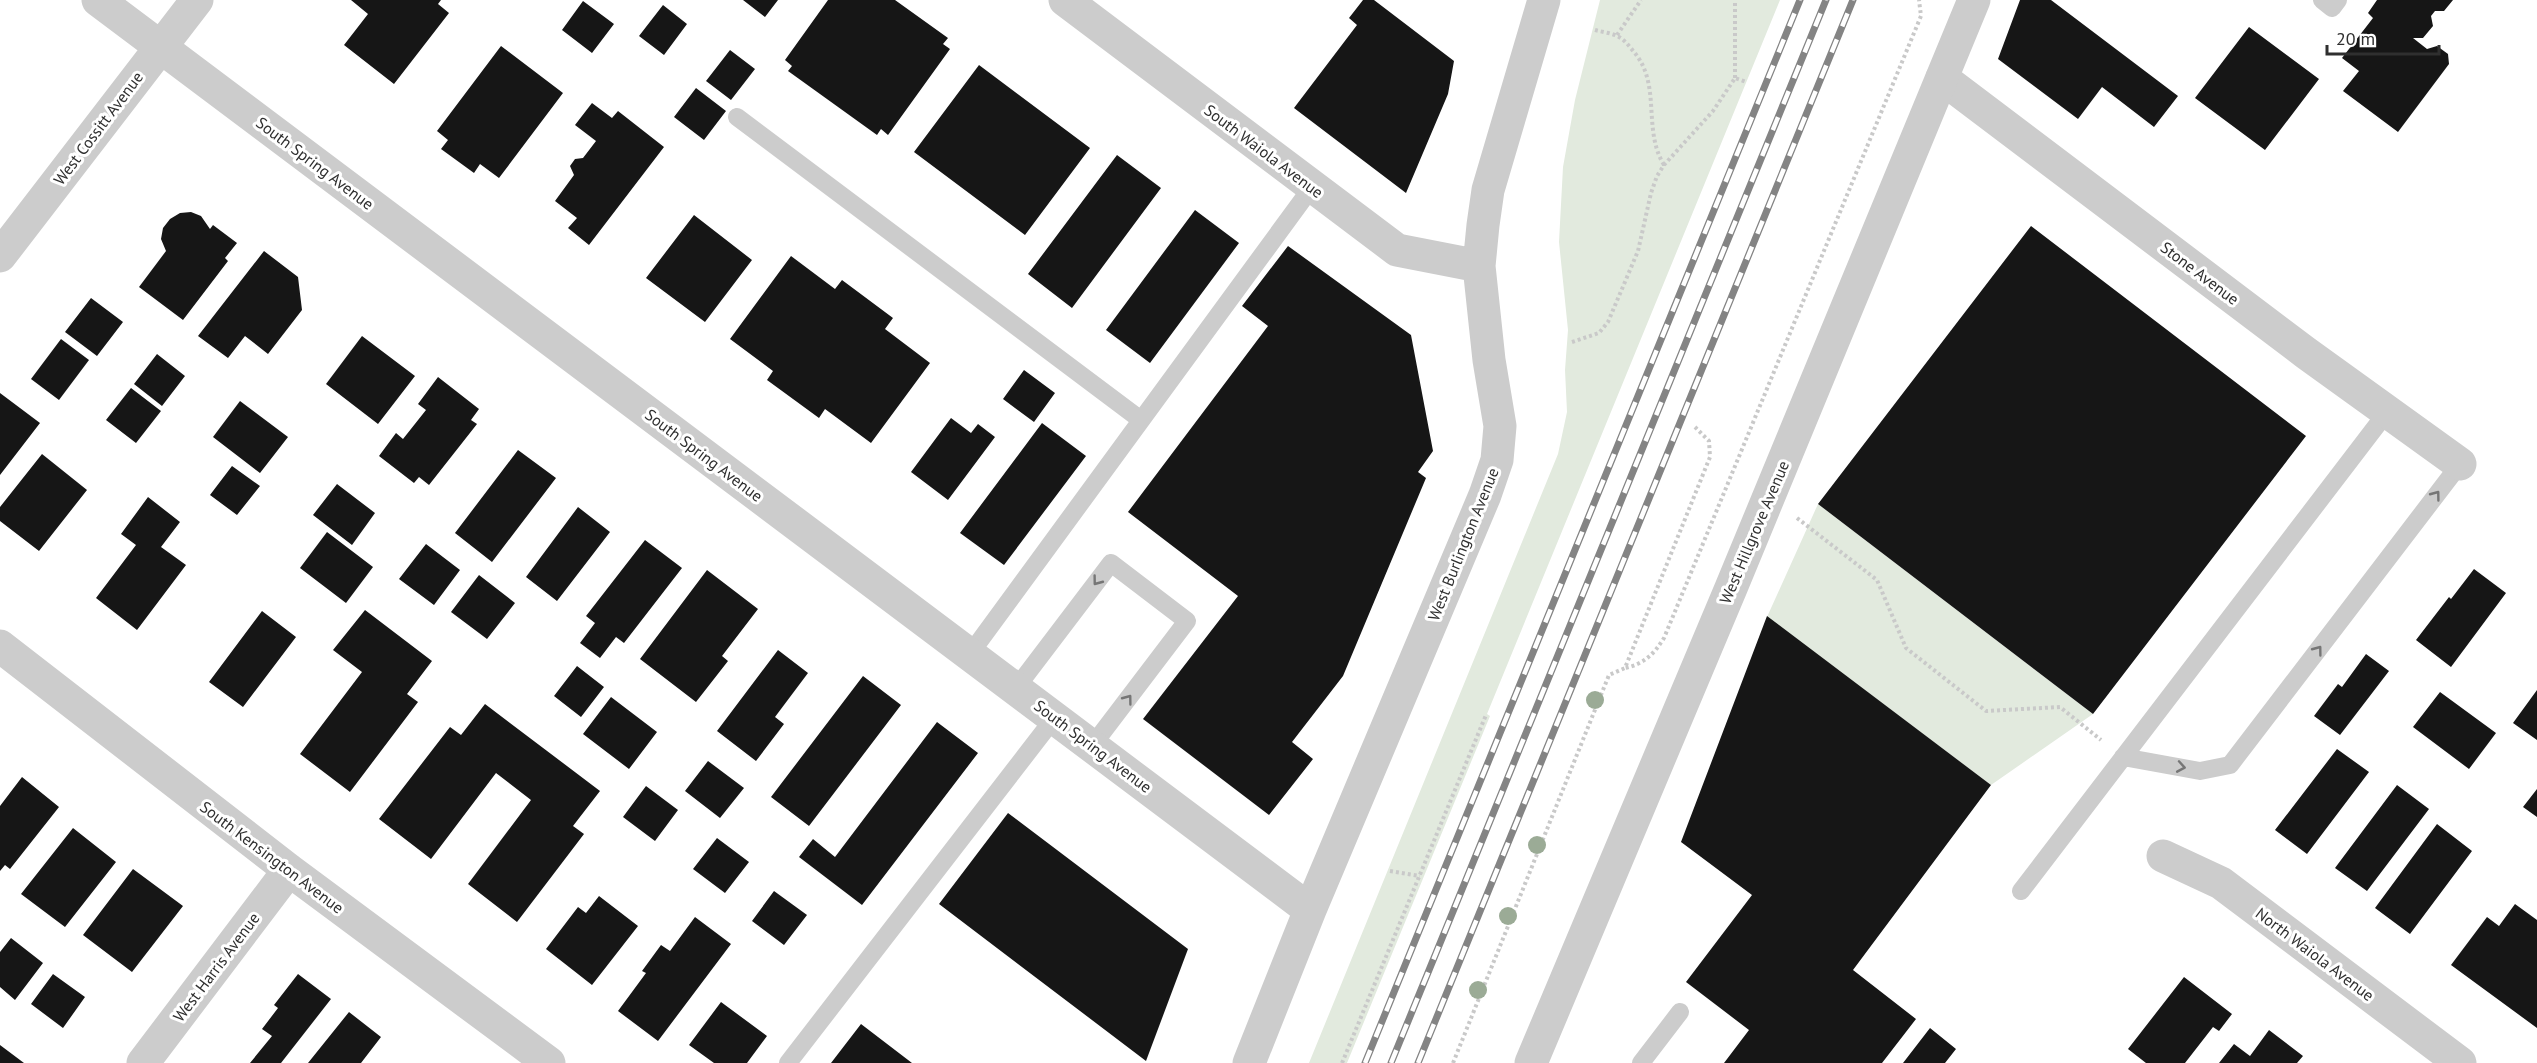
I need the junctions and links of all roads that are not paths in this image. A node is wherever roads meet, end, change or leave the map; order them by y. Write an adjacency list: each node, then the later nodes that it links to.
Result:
1 (98, 0): 8 (street, South Spring Avenue)
2 (196, 0): 8 (street, West Cossitt Avenue)
3 (1065, 0): 11 (street, South Waiola Avenue)
4 (1544, 0): 13 (street, West Burlington Avenue)
5 (1974, 0): 9 (street, West Hillgrove Avenue)
6 (2322, 0): 7 (lane)
7 (2338, 0)
8 (160, 47): 12 (street, West Cossitt Avenue); 18 (street, South Spring Avenue)
9 (1942, 78): 14 (street, Stone Avenue); 32 (street, West Hillgrove Avenue)
10 (737, 117): 15 (lane)
11 (1312, 188): 13 (street, South Waiola Avenue); 15 (lane)
12 (0, 256)
13 (1479, 266): 26 (street, West Burlington Avenue)
14 (2387, 412): 16 (street, Stone Avenue); 22 (lane)
15 (1141, 420): 18 (lane)
16 (2460, 464): 22 (lane, one-way to 16)
17 (0, 646): 24 (street, South Kensington Avenue)
18 (970, 654): 19 (street, South Spring Avenue)
19 (1016, 688): 20 (street, South Spring Avenue); 21 (lane, one-way to 19)
20 (1055, 717): 21 (street, South Spring Avenue); 30 (lane)
21 (1092, 746): 26 (street, South Spring Avenue)
22 (2123, 757): 25 (lane)
23 (2163, 856): 34 (street, North Waiola Avenue)
24 (289, 870): 28 (street, West Harris Avenue); 29 (street, South Kensington Avenue)
25 (2021, 891)
26 (1310, 910): 31 (street, West Burlington Avenue)
27 (1680, 1012): 33 (lane)
28 (143, 1063)
29 (549, 1063)
30 (788, 1063)
31 (1249, 1063)
32 (1531, 1063)
33 (1641, 1063)
34 (2460, 1063)

